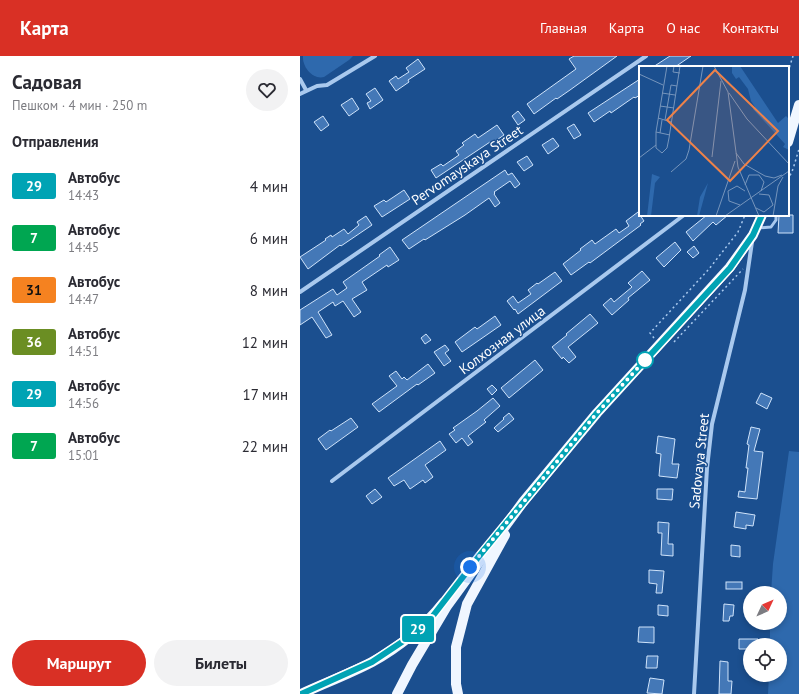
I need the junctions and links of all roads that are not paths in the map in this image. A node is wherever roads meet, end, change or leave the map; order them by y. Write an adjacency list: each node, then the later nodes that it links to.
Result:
1 (375, 56): 4 (street)
2 (646, 56): 12 (street, Pervomayskaya Street)
3 (300, 78): 4 (street)
4 (306, 90): 5 (street)
5 (300, 94)
6 (799, 105): 7 (main road)
7 (789, 137)
8 (683, 216): 13 (street, Колхозная улица)
9 (762, 216): 11 (main road)
10 (776, 216): 11 (lane)
11 (754, 231): 14 (main road); 19 (street, Sadovaya Street)
12 (300, 292)
13 (332, 481)
14 (523, 502): 15 (main road); 18 (main road)
15 (504, 527): 16 (main road); 17 (main road)
16 (301, 694)
17 (397, 694)
18 (458, 694)
19 (694, 694)

